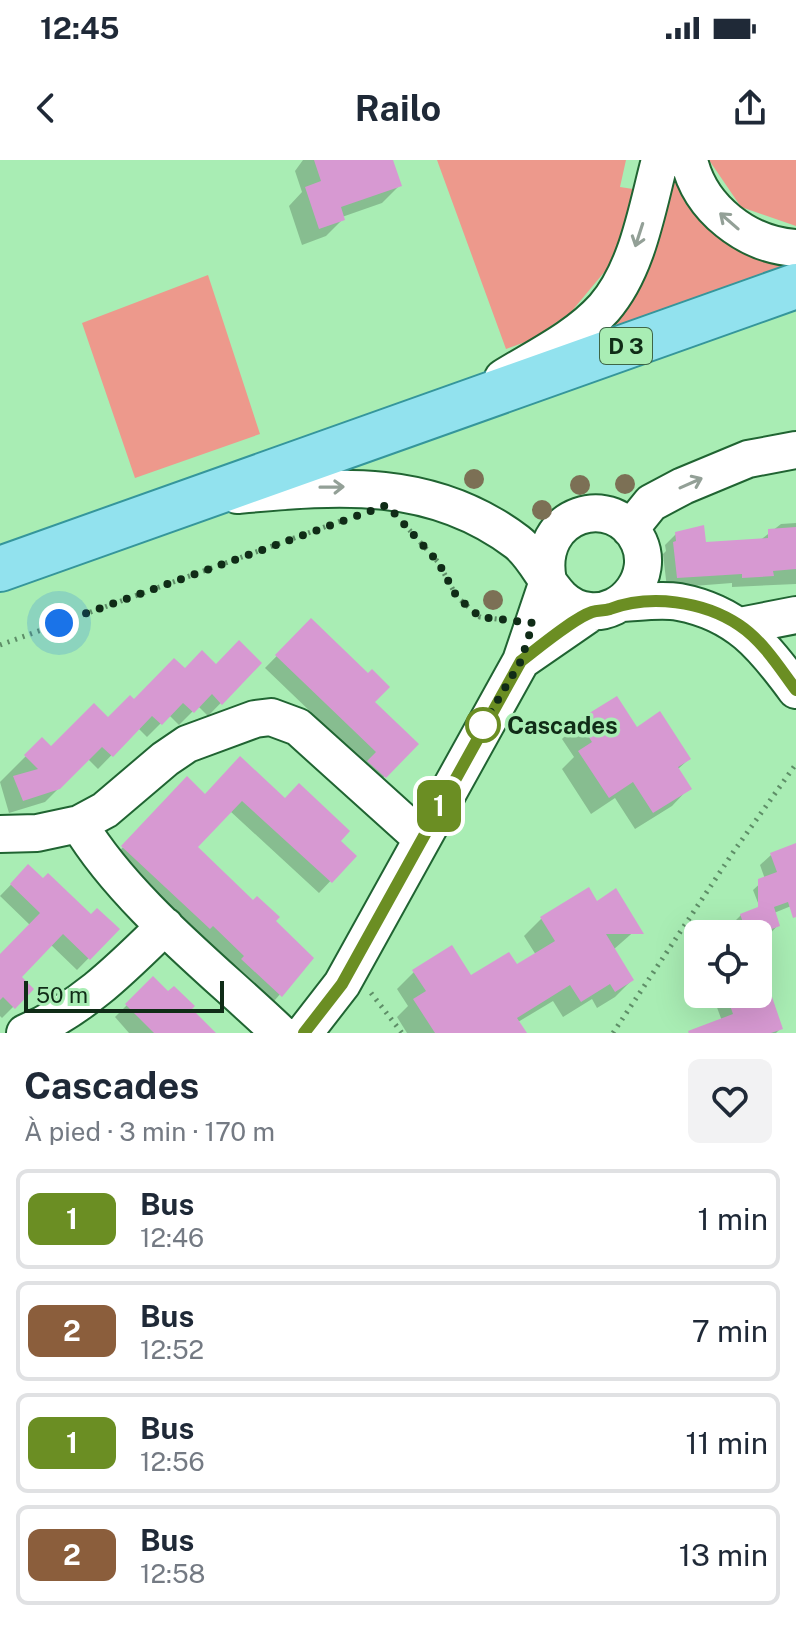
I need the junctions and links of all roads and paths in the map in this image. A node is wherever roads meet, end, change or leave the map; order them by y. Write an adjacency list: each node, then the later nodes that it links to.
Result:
1 (660, 160): 5 (street, one-way to 5)
2 (689, 160): 3 (street, one-way to 2)
3 (796, 248)
4 (796, 286): 5 (main road, D 3)
5 (457, 406): 7 (main road, D 3)
6 (796, 450): 10 (street, one-way to 6)
7 (198, 498): 11 (main road, D 3); 12 (street, one-way to 12)
8 (397, 516): 15 (path)
9 (342, 521): 17 (path)
10 (630, 529): 12 (street); 13 (street)
11 (0, 569)
12 (548, 581): 13 (street); 15 (street)
13 (607, 607): 16 (street); 18 (street)
14 (796, 615): 16 (street)
15 (533, 623): 18 (street)
16 (740, 626): 19 (street)
17 (0, 645)
18 (521, 661): 23 (street)
19 (796, 690)
20 (796, 764): 30 (path)
21 (79, 824): 22 (street); 23 (street); 24 (street)
22 (0, 834)
23 (421, 838): 25 (street)
24 (165, 926): 26 (street); 27 (street)
25 (351, 969): 28 (street); 29 (path)
26 (25, 1033)
27 (280, 1033)
28 (304, 1033)
29 (402, 1033)
30 (613, 1033)

